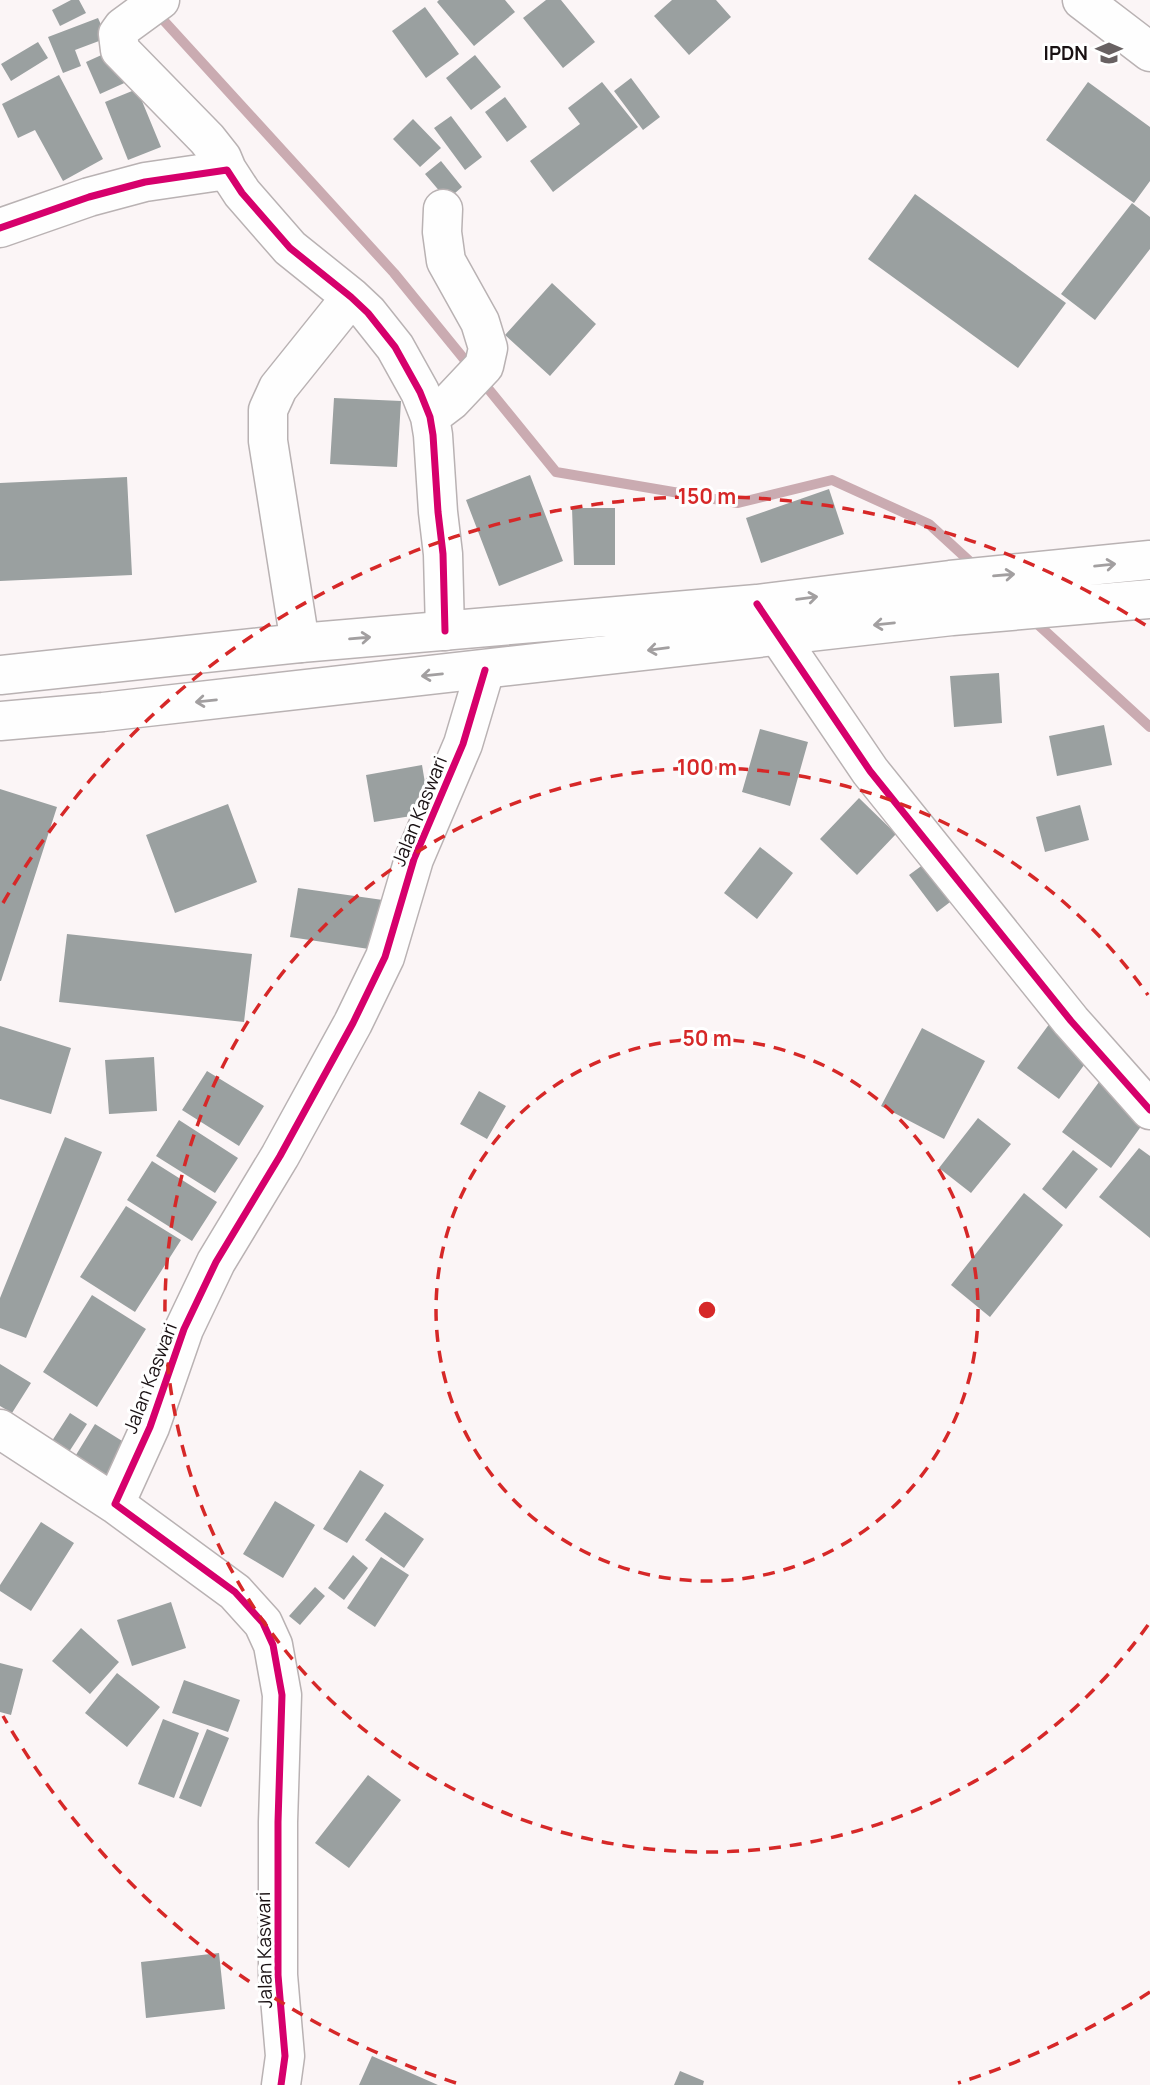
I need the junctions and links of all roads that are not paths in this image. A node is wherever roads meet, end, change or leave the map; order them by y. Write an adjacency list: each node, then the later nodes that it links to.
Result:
1 (1082, 0): 3 (street)
2 (151, 6): 4 (street)
3 (1150, 52)
4 (227, 170): 6 (street); 7 (street)
5 (443, 209): 8 (street)
6 (0, 228)
7 (351, 297): 8 (street); 16 (street)
8 (441, 409): 14 (street)
9 (1150, 560): 10 (street, one-way to 9)
10 (1060, 588): 11 (street); 12 (street)
11 (951, 598): 13 (street, one-way to 11); 15 (street, one-way to 15)
12 (1150, 599)
13 (757, 604): 14 (street); 15 (street)
14 (444, 631): 16 (street, one-way to 14)
15 (777, 635): 18 (street, one-way to 18); 22 (street)
16 (300, 643): 17 (street)
17 (104, 665): 19 (street); 20 (street)
18 (485, 670): 20 (street, one-way to 20); 24 (street, Jalan Kaswari)
19 (0, 675)
20 (103, 712): 21 (street)
21 (0, 721)
22 (1150, 1110)
23 (0, 1429): 24 (street, Jalan Kaswari)
24 (115, 1504): 25 (street, Jalan Kaswari)
25 (281, 2085)

